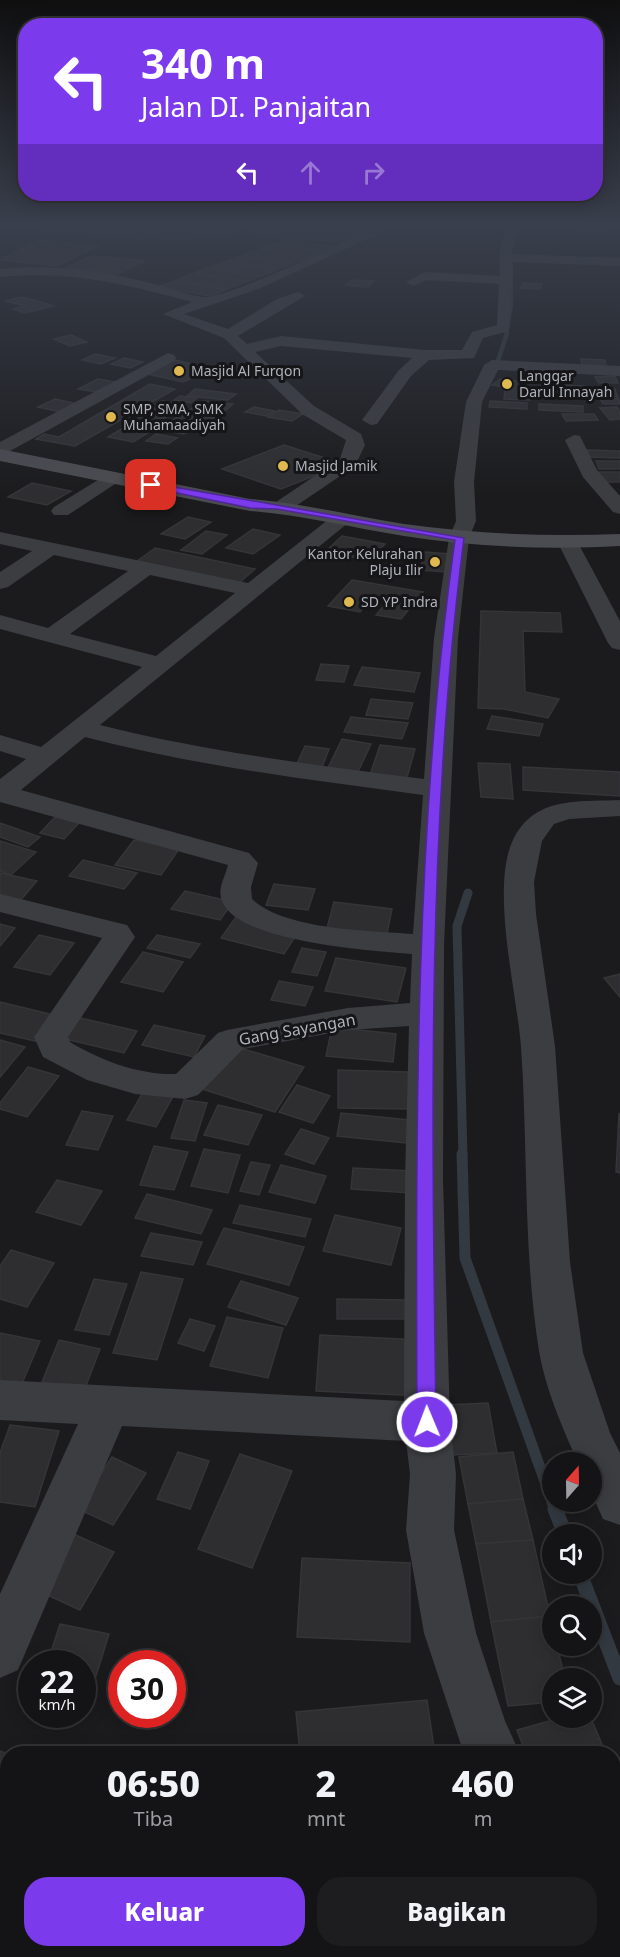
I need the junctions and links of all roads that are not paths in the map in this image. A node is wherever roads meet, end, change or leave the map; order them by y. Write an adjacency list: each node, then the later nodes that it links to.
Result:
1 (171, 314): 4 (street)
2 (262, 314): 4 (street)
3 (504, 314): 6 (street)
4 (229, 335): 5 (street)
5 (242, 350): 6 (street); 13 (street)
6 (424, 355): 9 (street)
7 (168, 358): 11 (street)
8 (620, 371): 18 (street)
9 (371, 420)
10 (574, 440): 14 (street)
11 (3, 454): 12 (main road); 13 (main road)
12 (111, 478): 13 (main road); 15 (street)
13 (278, 507): 16 (main road)
14 (620, 508)
15 (61, 511)
16 (341, 519): 18 (main road); 24 (street)
17 (0, 538): 21 (street)
18 (459, 538): 20 (main road); 32 (street)
19 (620, 540): 20 (main road)
20 (568, 543): 27 (street)
21 (51, 548): 22 (street); 23 (street)
22 (146, 568): 24 (street); 26 (street)
23 (0, 582)
24 (251, 590): 28 (street)
25 (0, 622): 26 (street)
26 (52, 636): 28 (street)
27 (620, 643)
28 (158, 664): 29 (street)
29 (80, 728): 31 (street); 32 (street)
30 (0, 744): 31 (street)
31 (45, 756): 33 (street)
32 (438, 789): 36 (street)
33 (0, 793): 36 (street)
34 (620, 808): 41 (street)
35 (0, 903): 37 (street, Gang Sayangan)
36 (428, 945): 37 (street)
37 (428, 1013): 40 (street)
38 (0, 1400): 39 (street)
39 (108, 1407): 40 (street); 42 (street)
40 (427, 1422): 43 (street)
41 (620, 1503)
42 (0, 1652)
43 (489, 1746)

